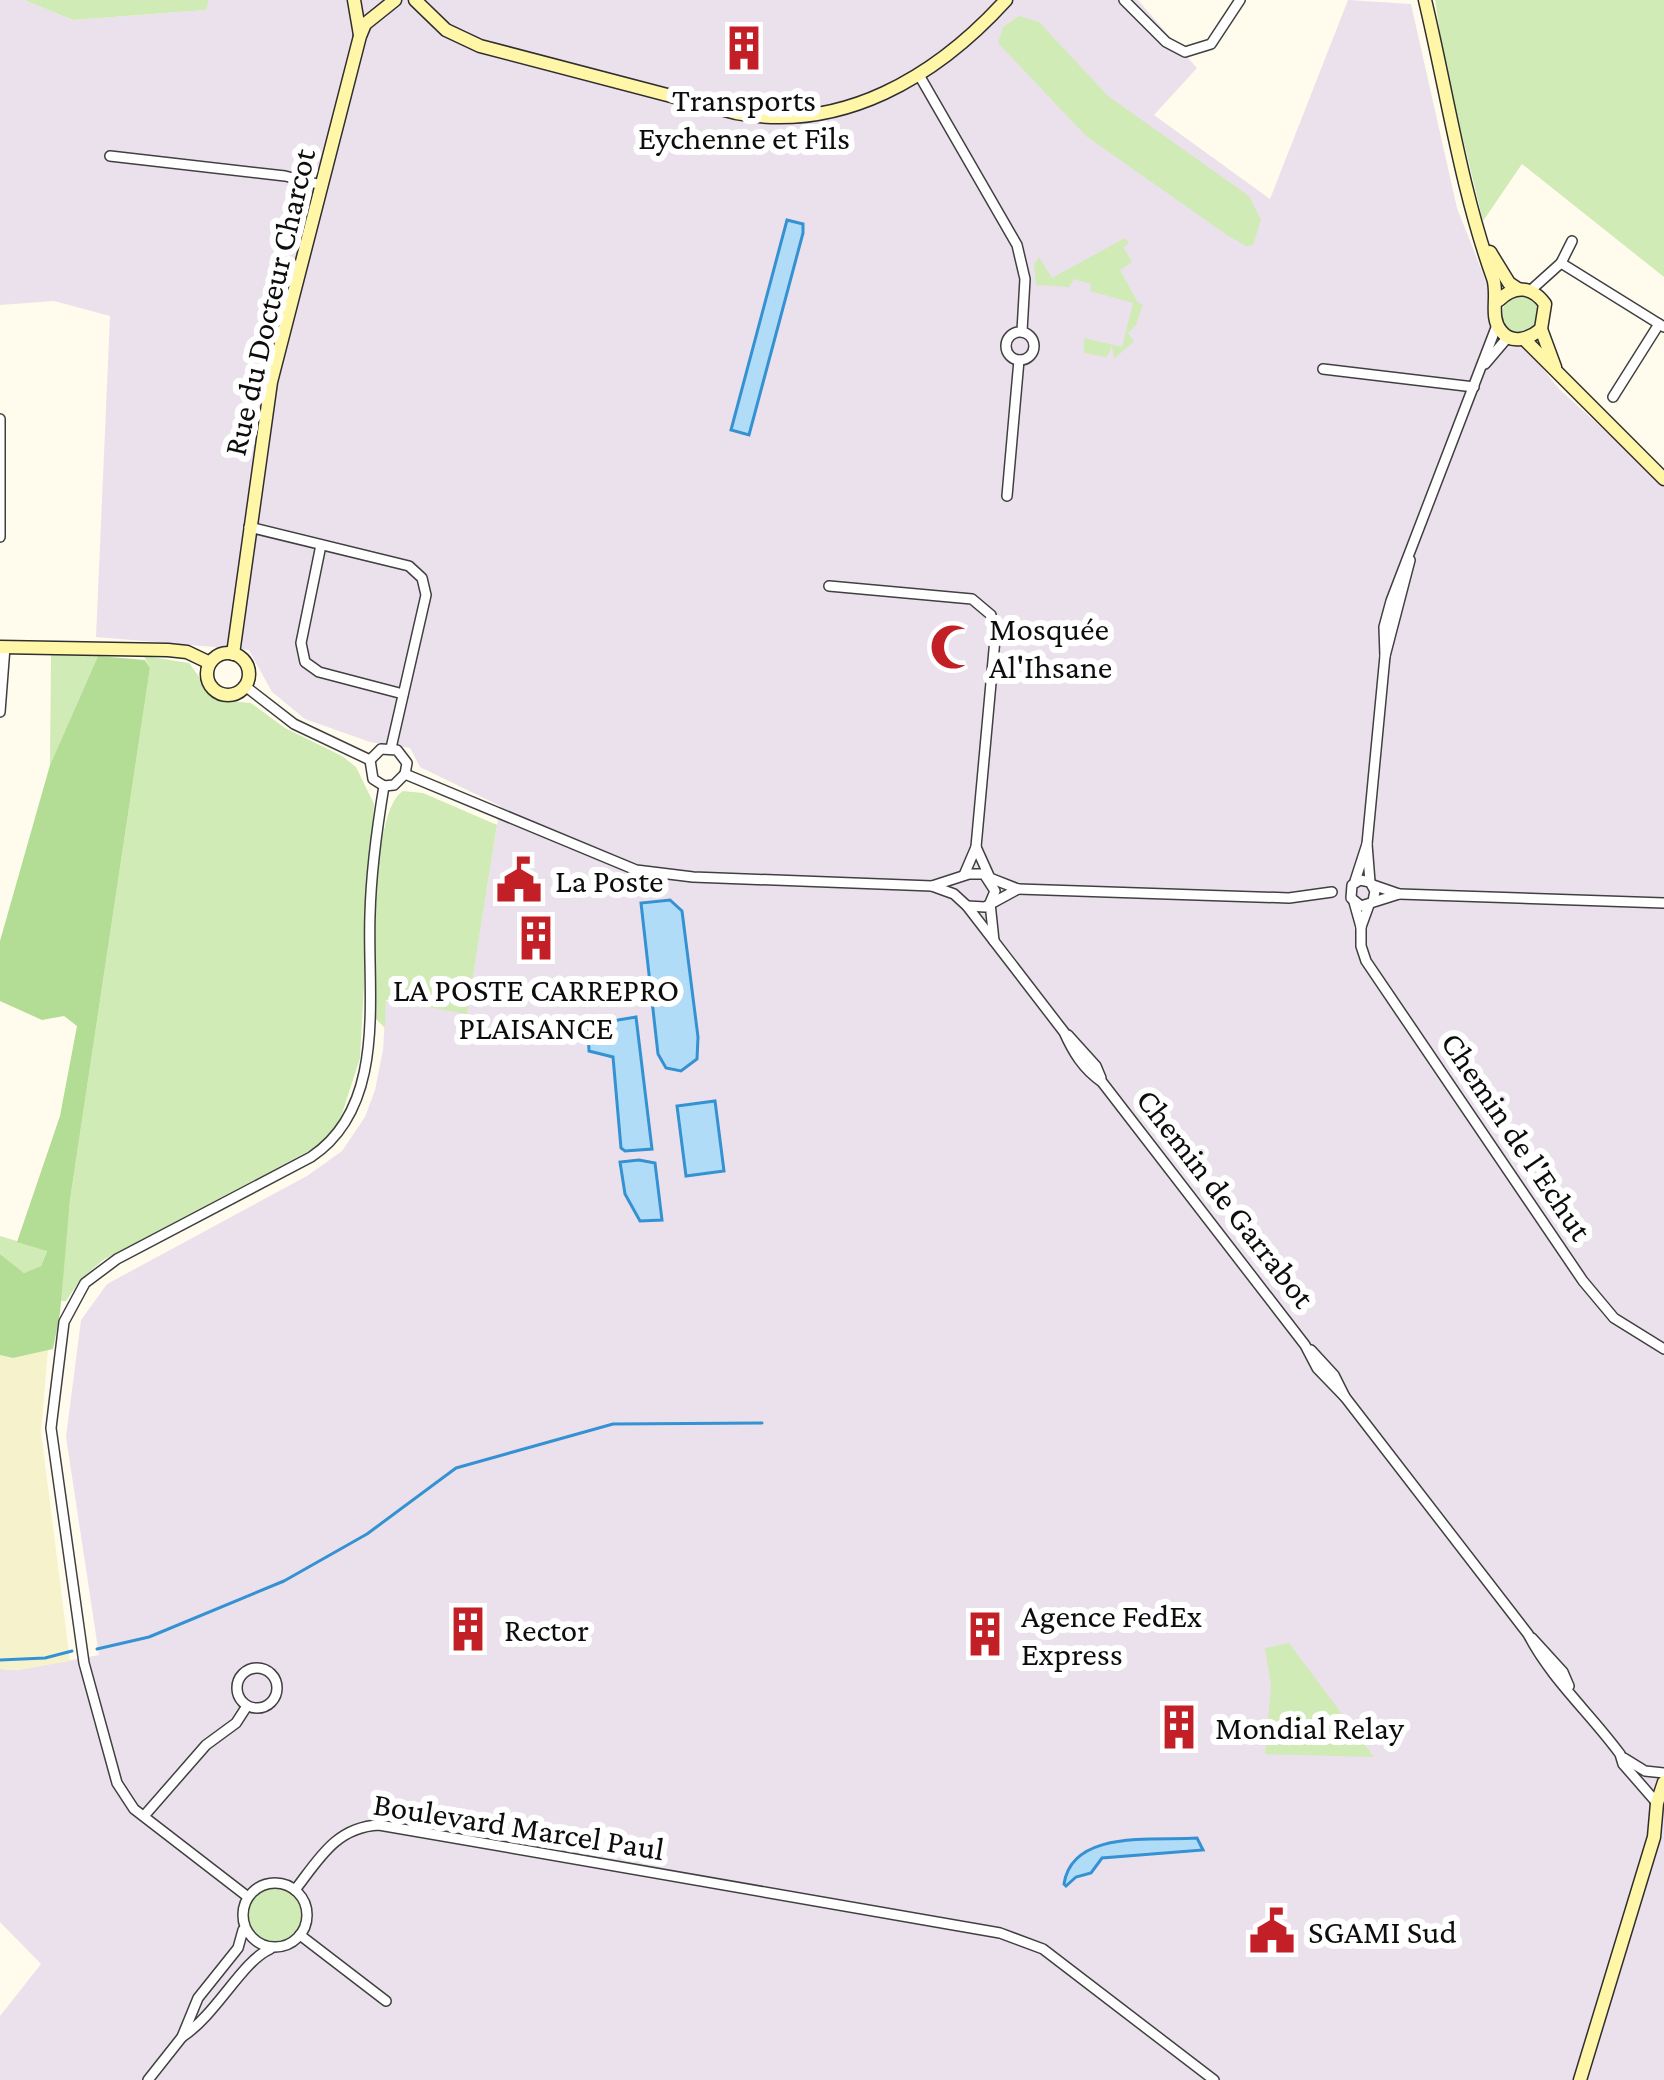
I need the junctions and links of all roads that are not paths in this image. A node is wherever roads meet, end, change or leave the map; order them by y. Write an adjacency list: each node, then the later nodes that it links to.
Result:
1 (355, 0): 7 (street); 10 (street, Rue du Docteur Charcot)
2 (415, 0): 9 (street)
3 (1006, 0): 8 (street)
4 (1124, 0): 5 (street)
5 (1240, 0)
6 (1425, 0): 14 (street)
7 (389, 4): 9 (street); 10 (street, Rue du Docteur Charcot)
8 (994, 7): 11 (street)
9 (427, 15): 11 (street)
10 (360, 36): 13 (street, Rue du Docteur Charcot)
11 (919, 75): 22 (street)
12 (110, 156): 13 (street)
13 (322, 184): 34 (street, Rue du Docteur Charcot)
14 (1483, 241): 17 (street); 18 (street)
15 (1572, 241): 16 (street)
16 (1561, 263): 17 (street); 20 (street)
17 (1530, 293): 18 (street); 21 (street)
18 (1499, 300): 19 (street)
19 (1497, 324): 23 (street); 26 (street)
20 (1662, 325): 30 (street)
21 (1541, 329): 24 (street); 28 (street)
22 (1022, 331): 25 (street); 25 (street)
23 (1508, 338): 24 (street); 26 (street)
24 (1525, 340): 28 (street)
25 (1019, 360): 33 (street)
26 (1482, 368): 29 (street)
27 (1323, 369): 29 (street)
28 (1560, 379): 32 (street)
29 (1474, 387): 48 (street)
30 (1613, 398)
31 (0, 418): 35 (street)
32 (1664, 479)
33 (1007, 496)
34 (249, 527): 36 (street); 39 (street, Rue du Docteur Charcot)
35 (0, 537)
36 (321, 545): 42 (street); 42 (street)
37 (829, 586): 49 (street)
38 (3, 647): 40 (street); 43 (street)
39 (233, 654): 40 (street); 41 (street)
40 (210, 663): 41 (street)
41 (245, 686): 45 (street)
42 (403, 694): 44 (street)
43 (0, 712)
44 (391, 748): 45 (street); 46 (street)
45 (370, 760): 47 (street)
46 (406, 774): 47 (street); 54 (street)
47 (383, 786): 71 (street)
48 (1367, 844): 52 (street); 53 (street)
49 (976, 848): 50 (street); 51 (street)
50 (990, 878): 51 (street); 55 (street); 60 (street)
51 (963, 879): 54 (street); 62 (street)
52 (1353, 884): 53 (street); 56 (street); 58 (street, Chemin de l'Echut)
53 (1371, 884): 57 (street); 59 (street)
54 (932, 886): 62 (street)
55 (1018, 889): 56 (street); 60 (street)
56 (1331, 892): 58 (street)
57 (1399, 894): 59 (street); 61 (street)
58 (1352, 900): 59 (street); 63 (street, Chemin de l'Echut)
59 (1372, 902): 63 (street)
60 (990, 903): 62 (street); 64 (street)
61 (1664, 903)
62 (964, 904): 64 (street, Chemin de Garrabot)
63 (1361, 927): 65 (street, Chemin de l'Echut)
64 (994, 941): 67 (street, Chemin de Garrabot)
65 (1664, 1349)
66 (247, 1706): 66 (street); 71 (street)
67 (1620, 1754): 68 (street, Chemin de Garrabot); 70 (street, Chemin de Garrabot)
68 (1664, 1773)
69 (1664, 1782): 70 (street)
70 (1657, 1803): 83 (street)
71 (144, 1816): 73 (street)
72 (296, 1890): 73 (street); 75 (street); 82 (street, Boulevard Marcel Paul)
73 (248, 1897): 74 (street)
74 (244, 1925): 76 (street); 78 (street)
75 (300, 1935): 76 (street); 77 (street)
76 (273, 1948): 79 (street)
77 (386, 2001)
78 (193, 2009): 79 (street); 80 (street)
79 (206, 2020): 80 (street)
80 (182, 2036): 81 (street)
81 (148, 2080)
82 (1214, 2080)
83 (1580, 2080)

